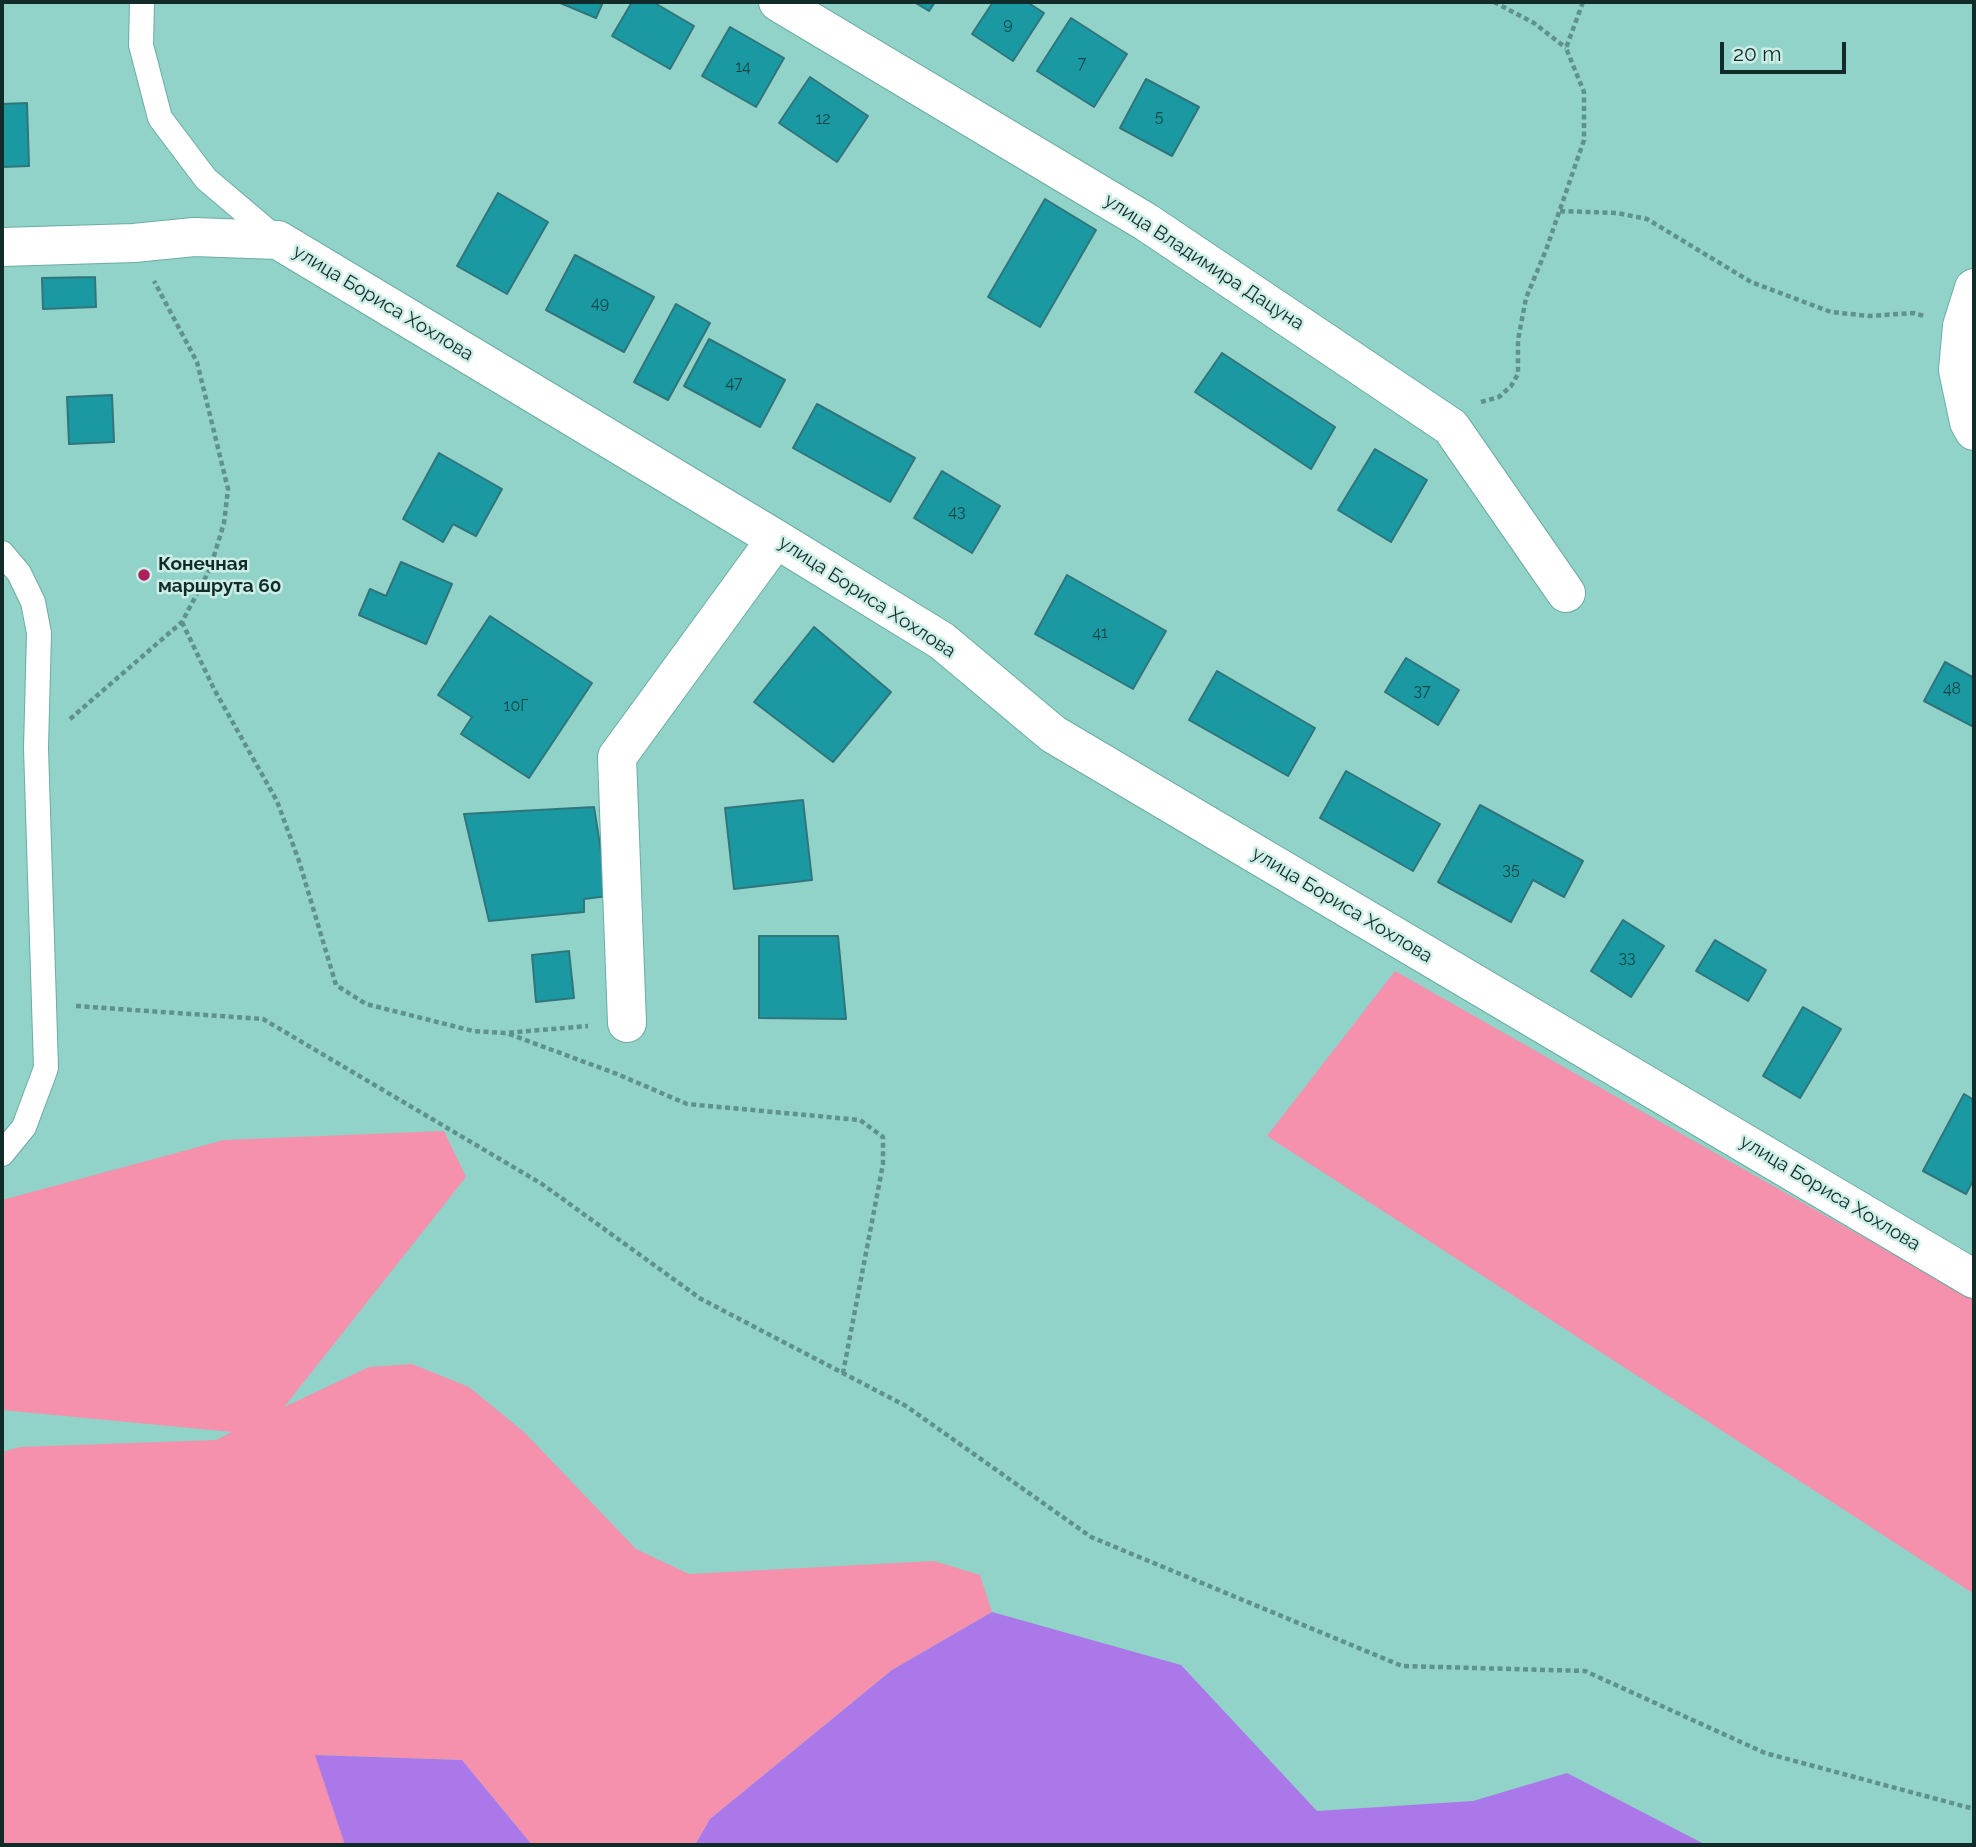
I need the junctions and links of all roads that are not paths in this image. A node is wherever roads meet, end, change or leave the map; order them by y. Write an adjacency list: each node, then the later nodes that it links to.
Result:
1 (142, 2): 3 (lane)
2 (778, 2): 9 (street, улица Владимира Дацуна)
3 (278, 240): 4 (street, улица Бориса Хохлова); 7 (street, улица Бориса Хохлова)
4 (2, 247)
5 (1974, 288): 6 (street)
6 (1974, 431)
7 (776, 539): 10 (street); 12 (street, улица Бориса Хохлова)
8 (2, 553): 11 (lane)
9 (1566, 593)
10 (628, 1023)
11 (2, 1154)
12 (1974, 1279)

